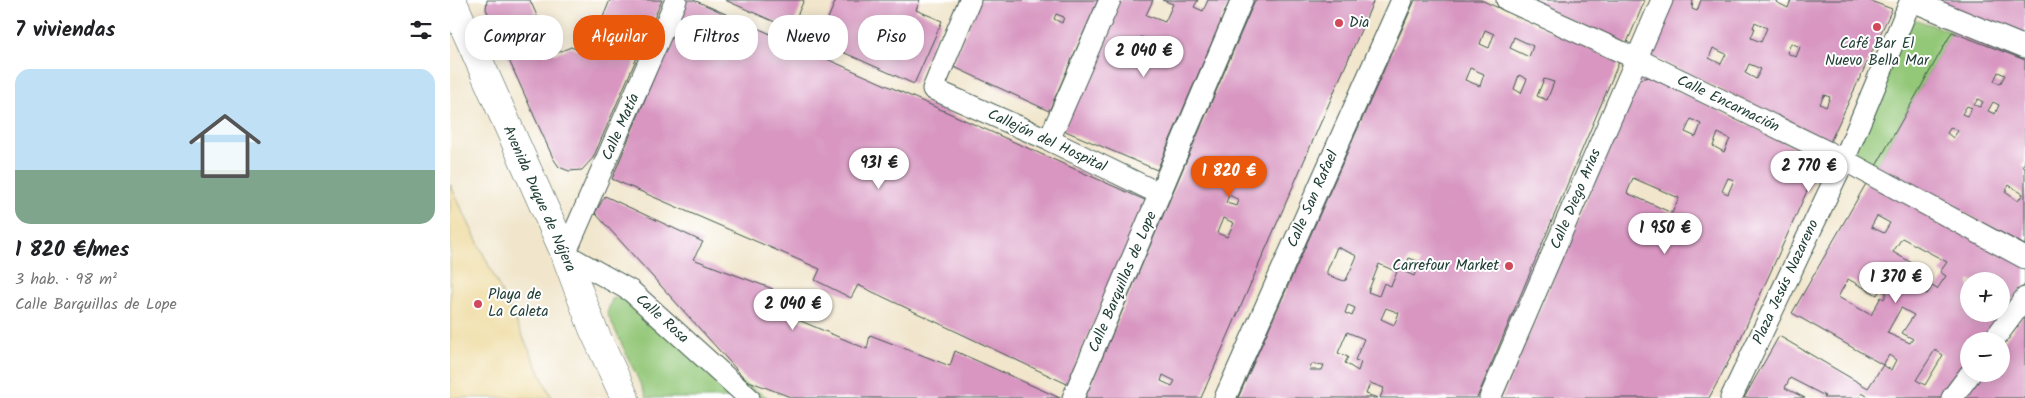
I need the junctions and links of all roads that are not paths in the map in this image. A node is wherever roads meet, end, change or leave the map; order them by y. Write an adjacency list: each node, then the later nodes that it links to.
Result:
1 (452, 0): 15 (street, Avenida Duque de Nájera)
2 (676, 0): 15 (street, Calle Matía)
3 (970, 0): 12 (street, Callejón del Hospital)
4 (1110, 0): 12 (street)
5 (1242, 0): 14 (street, Calle Barquillas de Lope)
6 (1402, 0): 23 (street, Calle San Rafael)
7 (1507, 0): 11 (street, Calle Encarnación)
8 (1662, 0): 11 (street, Calle Diego Arias)
9 (1911, 0): 10 (street); 13 (street, Plaza Jesús Nazareno)
10 (2025, 46)
11 (1637, 59): 13 (street, Calle Encarnación); 24 (street, Calle Diego Arias)
12 (1050, 140): 14 (street, Callejón del Hospital)
13 (1844, 160): 16 (street, Calle Encarnación); 25 (street, Plaza Jesús Nazareno)
14 (1160, 194): 22 (street, Calle Barquillas de Lope)
15 (565, 254): 20 (street, Avenida Duque de Nájera); 21 (street, Calle Rosa)
16 (2025, 258)
17 (2025, 298): 18 (street)
18 (2000, 332)
19 (1964, 382): 26 (street)
20 (625, 398)
21 (749, 398)
22 (1074, 398)
23 (1224, 398)
24 (1490, 398)
25 (1731, 398)
26 (1952, 398)

